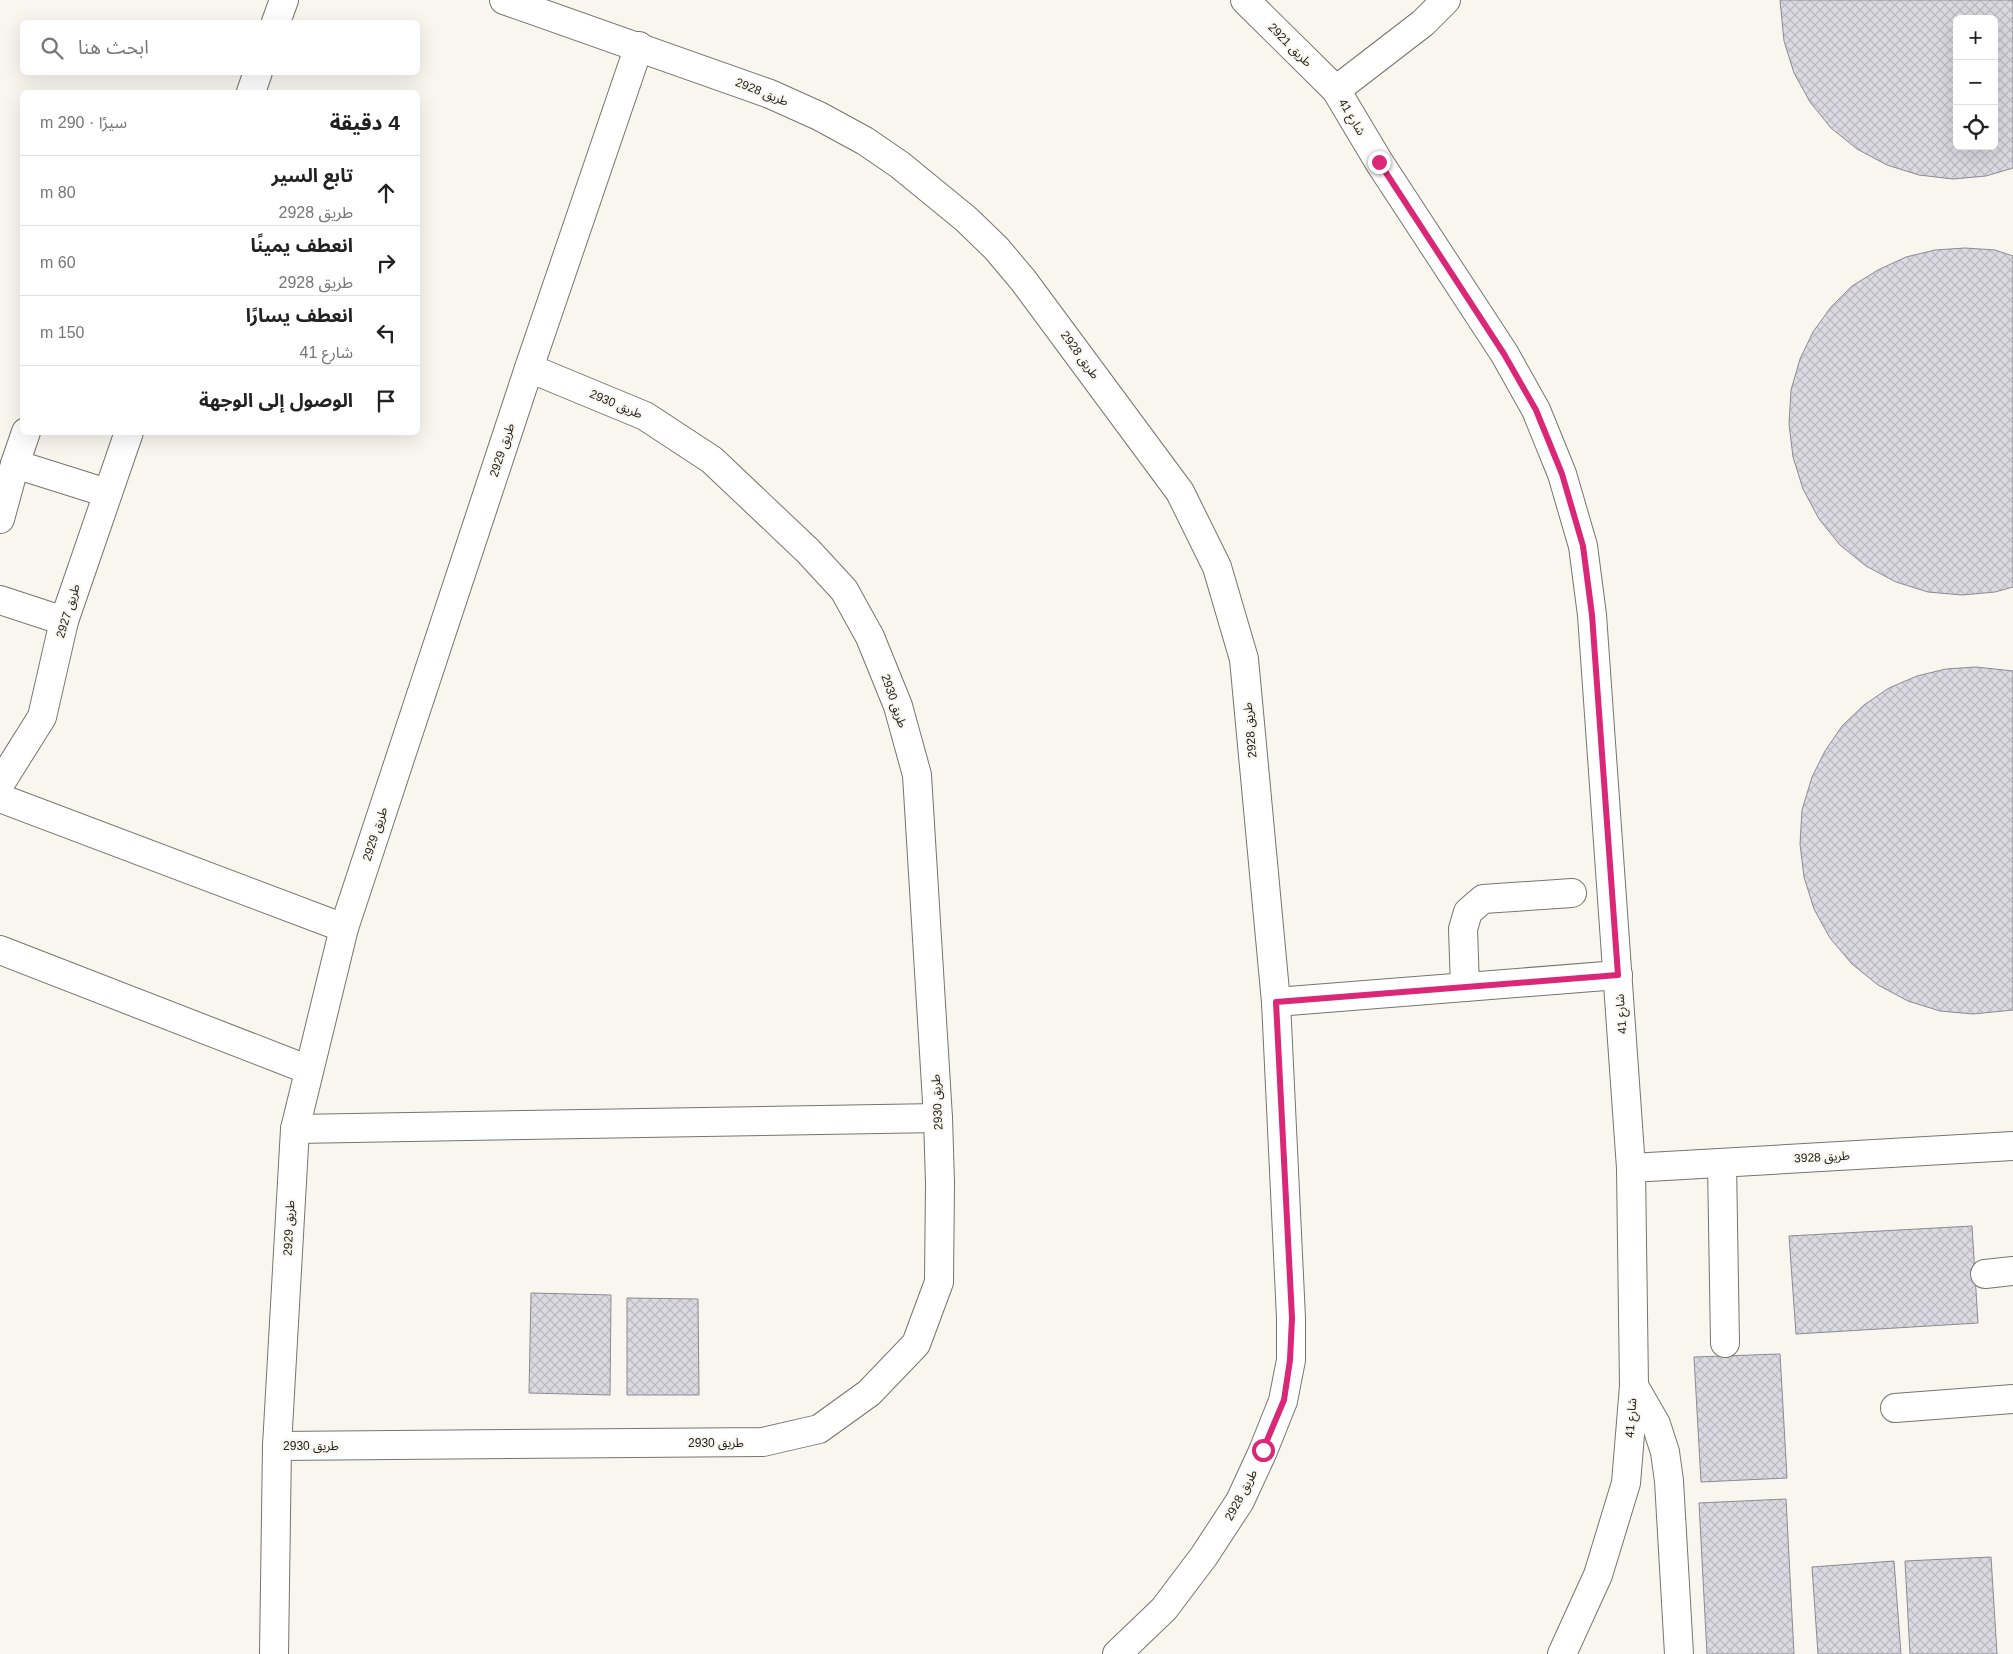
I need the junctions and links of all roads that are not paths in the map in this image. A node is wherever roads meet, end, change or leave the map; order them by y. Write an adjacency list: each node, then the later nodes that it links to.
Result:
1 (284, 0): 5 (street)
2 (504, 0): 6 (street, طريق 2928)
3 (1244, 0): 9 (street, طريق 2921)
4 (1446, 0): 9 (street, شارع 41)
5 (277, 20)
6 (639, 46): 10 (street, طريق 2929); 25 (street, طريق 2928)
7 (257, 75): 8 (street)
8 (252, 90)
9 (1336, 90): 23 (street, شارع 41)
10 (529, 368): 21 (street, طريق 2929); 27 (street, طريق 2930)
11 (25, 435): 13 (street)
12 (128, 435): 14 (street, طريق 2927)
13 (15, 464): 14 (street); 15 (street)
14 (108, 493): 17 (street, طريق 2927)
15 (0, 518)
16 (0, 600): 17 (street)
17 (64, 622): 18 (street, طريق 2927)
18 (0, 784)
19 (0, 798): 21 (street)
20 (1572, 893): 24 (street)
21 (344, 928): 26 (street, طريق 2929)
22 (0, 950): 26 (street)
23 (1618, 975): 24 (street); 31 (street, شارع 41)
24 (1465, 987): 25 (street)
25 (1276, 1002): 40 (street, طريق 2928)
26 (309, 1070): 28 (street, طريق 2929)
27 (938, 1118): 28 (street); 38 (street, طريق 2930)
28 (295, 1129): 38 (street, طريق 2929)
29 (2013, 1146): 30 (street, طريق 3928)
30 (1722, 1163): 31 (street, طريق 3928); 34 (street)
31 (1631, 1168): 35 (street, شارع 41)
32 (2013, 1271): 33 (street)
33 (1985, 1274)
34 (1724, 1343)
35 (1634, 1386): 41 (street, شارع 41); 42 (street)
36 (2013, 1399): 37 (street)
37 (1895, 1408)
38 (277, 1446): 39 (street, طريق 2929)
39 (274, 1654)
40 (1117, 1654)
41 (1562, 1654)
42 (1679, 1654)

